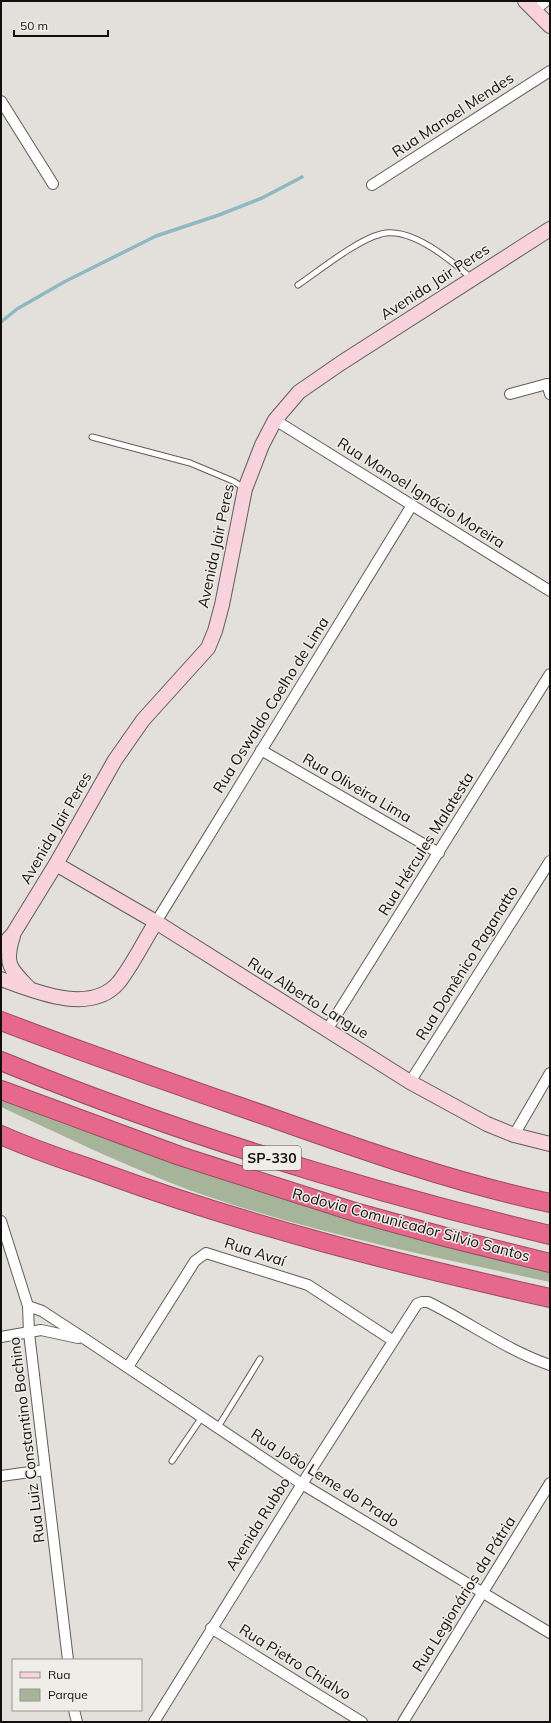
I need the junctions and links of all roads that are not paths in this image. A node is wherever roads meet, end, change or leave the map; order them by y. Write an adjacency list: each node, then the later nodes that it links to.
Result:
1 (525, 1): 3 (street)
2 (546, 1): 3 (street)
3 (534, 11): 4 (street)
4 (550, 26)
5 (550, 70): 8 (street, Rua Manoel Mendes)
6 (1, 101): 7 (street)
7 (53, 184)
8 (372, 186)
9 (550, 229): 10 (street, Avenida Jair Peres)
10 (472, 279): 11 (lane); 15 (street, Avenida Jair Peres)
11 (298, 285)
12 (548, 380): 13 (street); 14 (street)
13 (510, 394)
14 (550, 394)
15 (275, 420): 17 (street, Avenida Jair Peres); 18 (street, Rua Manoel Ignácio Moreira)
16 (92, 437): 17 (lane)
17 (244, 489): 24 (street, Avenida Jair Peres)
18 (412, 505): 19 (street, Rua Manoel Ignácio Moreira); 21 (street, Rua Oswaldo Coelho de Lima)
19 (550, 591)
20 (550, 674): 22 (street, Rua Hércules Malatesta)
21 (261, 750): 22 (street, Rua Oliveira Lima); 25 (street, Rua Oswaldo Coelho de Lima)
22 (438, 853): 31 (street, Rua Hércules Malatesta)
23 (550, 861): 34 (street, Rua Domênico Paganatto)
24 (56, 864): 25 (street, Rua Alberto Langue); 26 (street, Avenida Jair Peres)
25 (156, 922): 29 (street); 31 (street, Rua Alberto Langue)
26 (13, 934): 27 (street, Avenida Jair Peres); 29 (street, Avenida Jair Peres)
27 (1, 947)
28 (1, 979): 29 (street)
29 (31, 990)
30 (1, 1021): 41 (highway)
31 (327, 1030): 34 (street, Rua Alberto Langue)
32 (1, 1061): 43 (highway, Rodovia Comunicador Silvio Santos / SP-330)
33 (550, 1073): 38 (street)
34 (410, 1082): 38 (street, Rua Alberto Langue)
35 (1, 1090): 44 (highway, Rodovia Comunicador Silvio Santos / SP-330)
36 (1, 1123): 40 (highway)
37 (1, 1135): 40 (highway)
38 (514, 1135): 39 (street, Rua Alberto Langue)
39 (550, 1144)
40 (163, 1195): 45 (highway)
41 (550, 1203)
42 (1, 1220): 46 (street, Rua Luiz Constantino Bochino)
43 (550, 1234)
44 (550, 1262)
45 (550, 1298)
46 (28, 1306): 47 (street, Rua Luiz Constantino Bochino); 49 (street, Rua João Leme do Prado)
47 (29, 1333): 48 (street, Rua João Leme do Prado); 49 (street, Rua João Leme do Prado); 57 (street, Rua Luiz Constantino Bochino)
48 (1, 1337)
49 (88, 1340): 53 (street, Rua João Leme do Prado)
50 (392, 1340): 52 (street, Avenida Rubbo); 53 (street, Rua Avaí); 60 (street, Avenida Rubbo)
51 (260, 1359): 55 (lane)
52 (550, 1365)
53 (128, 1367): 54 (street, Rua João Leme do Prado)
54 (202, 1417): 55 (street, Rua João Leme do Prado); 56 (lane)
55 (218, 1427): 60 (street, Rua João Leme do Prado)
56 (172, 1461)
57 (45, 1470): 58 (street); 64 (street, Rua Luiz Constantino Bochino)
58 (1, 1476)
59 (550, 1483): 61 (street, Rua Legionários da Pátria)
60 (302, 1484): 61 (street, Rua João Leme do Prado); 62 (street, Avenida Rubbo)
61 (481, 1593): 63 (street, Rua João Leme do Prado); 69 (street, Rua Legionários da Pátria)
62 (212, 1628): 67 (street, Avenida Rubbo); 68 (street, Rua Pietro Chialvo)
63 (550, 1633)
64 (68, 1659)
65 (74, 1711): 66 (street)
66 (76, 1722)
67 (154, 1722)
68 (362, 1722)
69 (403, 1722)

